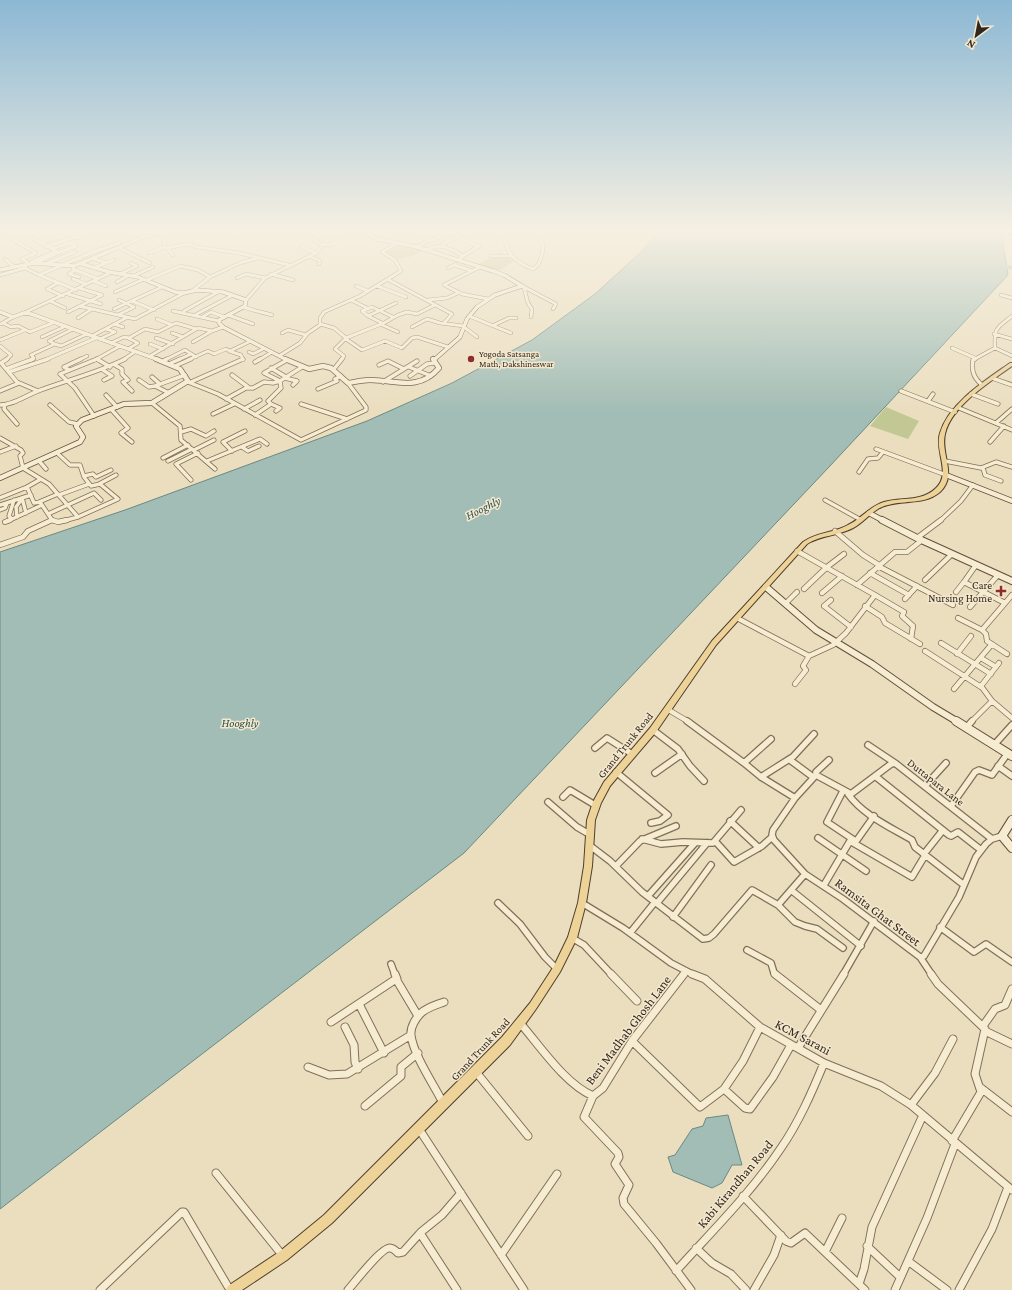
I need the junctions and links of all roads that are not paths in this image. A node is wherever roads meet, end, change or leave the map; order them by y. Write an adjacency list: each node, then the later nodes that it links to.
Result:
1 (51, 291): 22 (street)
2 (74, 291): 19 (street)
3 (90, 291): 32 (street)
4 (152, 291): 27 (street)
5 (177, 291): 17 (street)
6 (192, 291): 17 (street)
7 (197, 291): 16 (street)
8 (254, 291): 28 (street)
9 (368, 291): 29 (street)
10 (391, 291): 23 (street)
11 (411, 291): 30 (street)
12 (455, 291): 18 (street)
13 (505, 291): 25 (street)
14 (525, 291): 65 (street)
15 (533, 291): 46 (street)
16 (218, 292): 20 (street); 34 (street)
17 (184, 293): 47 (street)
18 (458, 293): 25 (street); 30 (street)
19 (68, 294): 22 (street); 32 (street)
20 (233, 295): 28 (street); 41 (street)
21 (1002, 295): 24 (street)
22 (63, 296): 31 (street)
23 (406, 297)
24 (1012, 298)
25 (488, 299): 61 (street)
26 (119, 300): 33 (street)
27 (132, 300): 33 (street); 47 (street)
28 (246, 300): 39 (street)
29 (351, 300): 42 (street); 76 (street)
30 (428, 300): 38 (street)
31 (50, 301): 40 (street); 54 (street)
32 (90, 301): 36 (street); 37 (street)
33 (126, 303): 44 (street); 55 (street)
34 (198, 303): 41 (street); 50 (street)
35 (396, 303): 48 (street)
36 (101, 304)
37 (79, 306): 43 (street); 52 (street)
38 (435, 306): 64 (street); 72 (street)
39 (244, 307): 57 (street); 59 (street)
40 (65, 308)
41 (208, 308): 53 (street)
42 (367, 308): 48 (street); 60 (street)
43 (92, 309): 55 (street); 66 (street)
44 (114, 309)
45 (193, 309): 53 (street)
46 (553, 309)
47 (154, 310): 67 (street)
48 (380, 310): 60 (street); 64 (street)
49 (173, 311): 50 (street)
50 (184, 311): 56 (street)
51 (0, 312): 58 (street)
52 (68, 312)
53 (201, 312): 56 (street)
54 (24, 313): 58 (street); 71 (street)
55 (118, 315): 67 (street)
56 (196, 315): 63 (street)
57 (272, 315)
58 (13, 316): 73 (street)
59 (226, 316): 63 (street); 70 (street); 75 (street)
60 (368, 316): 77 (street)
61 (469, 316): 79 (street); 81 (street)
62 (1012, 316): 94 (street)
63 (202, 317): 70 (street)
64 (393, 317): 77 (street)
65 (531, 317)
66 (78, 318)
67 (126, 318): 74 (street)
68 (516, 318): 79 (street)
69 (157, 319): 78 (street)
70 (219, 321): 82 (street)
71 (56, 322): 80 (street); 88 (street)
72 (444, 323): 81 (street); 83 (street)
73 (1, 324): 88 (street)
74 (114, 324): 84 (street); 86 (street)
75 (252, 324)
76 (320, 324): 95 (street); 102 (street)
77 (381, 324): 90 (street); 102 (street)
78 (172, 325): 87 (street); 100 (street)
79 (494, 325): 93 (street)
80 (66, 326): 85 (street); 96 (street)
81 (464, 326): 99 (street); 113 (street)
82 (223, 327): 89 (street); 105 (street)
83 (412, 327)
84 (124, 328)
85 (75, 329): 97 (street); 108 (street)
86 (106, 329): 97 (street); 97 (street)
87 (196, 329): 89 (street); 98 (street)
88 (25, 330): 104 (street)
89 (212, 331): 106 (street)
90 (398, 332)
91 (172, 333): 98 (street)
92 (282, 333): 95 (street)
93 (511, 333)
94 (994, 334): 103 (street); 115 (street)
95 (306, 335): 126 (street)
96 (42, 337)
97 (94, 337): 107 (street); 108 (street); 149 (street)
98 (183, 337): 110 (street)
99 (477, 337)
100 (128, 338): 107 (street); 116 (street)
101 (156, 338): 110 (street)
102 (346, 339): 113 (street); 146 (street)
103 (1012, 339)
104 (0, 340)
105 (250, 341): 118 (street); 120 (street)
106 (193, 342)
107 (111, 343): 112 (street)
108 (55, 344): 149 (street)
109 (150, 344): 117 (street)
110 (173, 344): 117 (street)
111 (0, 346): 133 (street)
112 (120, 346): 116 (street); 130 (street)
113 (448, 348): 136 (street)
114 (952, 348): 129 (street)
115 (995, 348): 127 (street); 129 (street)
116 (128, 349): 119 (street)
117 (163, 349): 125 (street)
118 (263, 349): 121 (street); 122 (street)
119 (136, 351): 125 (street); 137 (street)
120 (229, 351): 128 (street); 165 (street)
121 (249, 352)
122 (272, 352): 126 (street); 135 (street)
123 (191, 354): 128 (street); 134 (street); 138 (street)
124 (87, 356): 150 (street)
125 (150, 356): 134 (street)
126 (279, 356): 131 (street)
127 (1012, 356)
128 (196, 357): 141 (street)
129 (975, 358): 171 (street)
130 (97, 359): 143 (street); 150 (street)
131 (287, 360): 144 (street); 145 (street)
132 (416, 361): 142 (street)
133 (0, 362): 149 (street)
134 (163, 362): 138 (street)
135 (255, 362)
136 (434, 363): 152 (street); 157 (street)
137 (115, 364): 143 (street); 177 (street)
138 (169, 364): 141 (street)
139 (1012, 364): 160 (main road)
140 (379, 365): 147 (street)
141 (175, 366): 153 (street)
142 (409, 366): 147 (street); 152 (street)
143 (110, 367): 151 (street)
144 (302, 367): 146 (street); 159 (street)
145 (271, 368): 159 (street); 164 (street)
146 (334, 369): 155 (street)
147 (404, 369): 166 (street)
148 (0, 370): 149 (street)
149 (7, 370): 167 (street)
150 (69, 370): 163 (street)
151 (103, 370): 161 (street); 163 (street)
152 (418, 371): 156 (street); 157 (street)
153 (185, 375): 165 (street); 169 (street)
154 (232, 375): 174 (street)
155 (341, 376): 168 (street); 175 (street)
156 (410, 376)
157 (430, 376): 166 (street)
158 (152, 377): 169 (street)
159 (286, 377): 164 (street); 170 (street)
160 (992, 378): 171 (main road); 172 (street)
161 (104, 380)
162 (139, 380): 173 (street)
163 (67, 381): 179 (street); 203 (street)
164 (280, 381): 174 (street); 189 (street)
165 (189, 382): 180 (street); 184 (street)
166 (383, 382): 168 (street)
167 (19, 383): 176 (street); 179 (street)
168 (348, 383): 204 (street)
169 (160, 384): 173 (street)
170 (293, 385)
171 (982, 385): 182 (main road)
172 (1012, 385)
173 (155, 386): 180 (street)
174 (248, 388): 184 (street)
175 (318, 389)
176 (0, 391)
177 (132, 391)
178 (901, 391): 186 (street)
179 (38, 392): 193 (street)
180 (169, 393): 187 (street)
181 (934, 394): 186 (street)
182 (971, 394): 191 (street); 199 (main road)
183 (106, 395): 195 (street)
184 (226, 399): 188 (street)
185 (260, 400): 198 (street)
186 (928, 401): 199 (street)
187 (152, 403): 195 (street); 213 (street)
188 (234, 404): 198 (street); 201 (street)
189 (271, 404): 200 (street); 202 (street)
190 (302, 404): 204 (street)
191 (998, 404)
192 (0, 405): 193 (street)
193 (5, 405): 207 (street)
194 (50, 405): 208 (street)
195 (117, 407): 196 (street)
196 (111, 409): 203 (street); 216 (street)
197 (1012, 409): 205 (street)
198 (244, 410): 202 (street)
199 (957, 410): 205 (street); 233 (main road)
200 (276, 411)
201 (212, 414)
202 (255, 415): 204 (street)
203 (94, 416): 208 (street)
204 (347, 419)
205 (996, 423): 209 (street)
206 (1012, 423): 209 (street)
207 (17, 424)
208 (78, 424): 228 (street)
209 (1005, 427): 210 (street); 217 (street)
210 (1012, 430)
211 (214, 431): 213 (street)
212 (245, 431): 225 (street)
213 (181, 432): 219 (street)
214 (1, 440): 220 (street)
215 (214, 440): 224 (street)
216 (132, 442)
217 (990, 442)
218 (267, 444): 222 (street)
219 (188, 445): 224 (street); 229 (street)
220 (16, 446): 226 (street); 235 (street)
221 (259, 446): 222 (street)
222 (242, 447): 225 (street)
223 (876, 449): 227 (street)
224 (195, 450): 231 (street); 232 (street); 246 (street)
225 (232, 451): 232 (street)
226 (0, 452)
227 (883, 452): 240 (street); 241 (street)
228 (57, 453): 230 (street); 243 (street)
229 (163, 458)
230 (39, 461): 235 (street); 237 (street)
231 (168, 461)
232 (207, 461): 238 (street)
233 (945, 461): 236 (street); 241 (main road)
234 (1012, 467): 236 (street)
235 (23, 468): 244 (street); 245 (street)
236 (983, 468): 247 (street)
237 (46, 469)
238 (215, 469)
239 (111, 470): 243 (street)
240 (859, 472)
241 (946, 474): 250 (street); 267 (main road, Grand Trunk Road)
242 (116, 475): 249 (street)
243 (84, 476): 248 (street)
244 (0, 478)
245 (40, 479): 251 (street); 253 (street)
246 (191, 480)
247 (1001, 481)
248 (89, 484): 249 (street); 253 (street)
249 (99, 484): 270 (street)
250 (973, 486): 259 (street); 276 (street)
251 (27, 487): 252 (street); 254 (street)
252 (30, 495): 255 (street); 260 (street)
253 (59, 495): 260 (street); 262 (street)
254 (0, 498)
255 (22, 499): 256 (street); 266 (street); 269 (street)
256 (14, 500): 261 (street); 271 (street)
257 (101, 500): 262 (street)
258 (825, 500): 273 (street)
259 (1012, 501)
260 (39, 502): 264 (street)
261 (7, 503): 263 (street); 265 (street)
262 (68, 505): 268 (street); 270 (street)
263 (0, 506)
264 (42, 506): 266 (street); 268 (street)
265 (0, 510)
266 (26, 513): 269 (street)
267 (869, 513): 273 (main road, Grand Trunk Road); 276 (street)
268 (48, 514): 272 (street)
269 (17, 517): 271 (street)
270 (78, 517): 272 (street)
271 (12, 519): 274 (street)
272 (52, 520): 277 (street)
273 (861, 520): 275 (main road, Grand Trunk Road)
274 (5, 522)
275 (835, 531): 278 (main road, Grand Trunk Road); 281 (street)
276 (919, 539): 280 (street); 281 (street)
277 (0, 545)
278 (797, 551): 283 (street); 292 (main road, Grand Trunk Road)
279 (844, 554): 283 (street)
280 (952, 554): 282 (street); 287 (street)
281 (878, 565): 284 (street); 291 (street)
282 (976, 565): 285 (street); 289 (street)
283 (827, 567): 286 (street); 293 (street)
284 (870, 573): 290 (street); 299 (street)
285 (998, 575): 288 (street); 296 (street)
286 (842, 576): 290 (street); 297 (street)
287 (925, 580)
288 (1012, 581)
289 (964, 582): 295 (street); 296 (street)
290 (857, 585): 298 (street)
291 (917, 586): 299 (street); 305 (street)
292 (766, 587): 304 (street); 308 (main road, Grand Trunk Road)
293 (804, 589)
294 (797, 592): 304 (street)
295 (956, 592)
296 (984, 592): 303 (street); 307 (street)
297 (822, 593)
298 (876, 595): 306 (street); 313 (street)
299 (909, 595): 301 (street)
300 (1012, 595): 303 (street)
301 (905, 599)
302 (831, 600): 310 (street)
303 (1005, 602): 311 (street)
304 (786, 603): 314 (street)
305 (953, 605)
306 (865, 606): 310 (street); 313 (street)
307 (970, 607)
308 (737, 618): 321 (street); 330 (main road, Grand Trunk Road)
309 (958, 618): 311 (street)
310 (851, 627): 314 (street)
311 (982, 630): 317 (street)
312 (971, 636): 319 (street)
313 (911, 639): 316 (street)
314 (837, 642): 321 (street); 333 (street)
315 (941, 643): 319 (street)
316 (920, 644)
317 (992, 644): 320 (street); 322 (street)
318 (925, 651): 325 (street)
319 (957, 654): 323 (street)
320 (1007, 654)
321 (809, 656): 326 (street)
322 (981, 658): 323 (street); 324 (street)
323 (975, 665): 324 (street); 325 (street)
324 (991, 674): 327 (street)
325 (964, 677): 327 (street); 328 (street)
326 (794, 684)
327 (981, 687): 329 (street)
328 (954, 689)
329 (992, 701): 331 (street); 333 (street)
330 (667, 709): 334 (main road, Grand Trunk Road); 345 (street)
331 (1012, 718)
332 (1012, 725): 338 (street)
333 (966, 728): 338 (street)
334 (653, 730): 340 (main road, Grand Trunk Road); 341 (street)
335 (814, 734): 343 (street)
336 (771, 739): 345 (street)
337 (868, 745): 346 (street)
338 (994, 745): 342 (street)
339 (595, 748): 340 (street)
340 (632, 754): 349 (main road, Grand Trunk Road)
341 (682, 754): 350 (street); 355 (street)
342 (1010, 754): 348 (street)
343 (790, 758): 351 (street); 354 (street)
344 (829, 760): 351 (street)
345 (744, 763): 354 (street)
346 (895, 763): 352 (street, Duttapara Lane); 356 (street, Duttapara Lane)
347 (946, 763): 356 (street)
348 (998, 766): 353 (street); 362 (street)
349 (616, 772): 361 (main road, Grand Trunk Road); 367 (street)
350 (655, 774)
351 (815, 776): 357 (street); 359 (street)
352 (875, 776): 357 (street, Duttapara Lane); 369 (street)
353 (1012, 776)
354 (761, 777): 359 (street)
355 (704, 781)
356 (925, 786): 362 (street, Duttapara Lane)
357 (845, 792): 364 (street); 377 (street)
358 (563, 797): 361 (street)
359 (795, 798): 372 (street)
360 (548, 802): 370 (street)
361 (595, 805): 370 (main road, Grand Trunk Road)
362 (951, 806): 375 (street, Duttapara Lane)
363 (741, 810): 366 (street)
364 (874, 816): 377 (street); 384 (street)
365 (1012, 820): 371 (street)
366 (730, 821): 376 (street); 381 (street)
367 (651, 823)
368 (676, 826): 374 (street)
369 (943, 830): 383 (street); 384 (street)
370 (589, 834): 380 (main road, Grand Trunk Road)
371 (1002, 836): 375 (street); 382 (street)
372 (772, 837): 381 (street); 389 (street, Ramsita Ghat Street)
373 (818, 838): 385 (street)
374 (642, 839): 378 (street); 387 (street)
375 (992, 839): 383 (street, Ramsita Ghat Street)
376 (716, 841): 379 (street); 381 (street)
377 (853, 841): 384 (street); 385 (street)
378 (695, 842): 379 (street); 393 (street)
379 (707, 843): 395 (street)
380 (589, 845): 387 (street); 394 (main road, Grand Trunk Road)
381 (759, 848)
382 (1012, 848)
383 (981, 850): 390 (street, Ramsita Ghat Street)
384 (924, 854): 390 (street)
385 (842, 855): 388 (street); 391 (street)
386 (710, 865): 398 (street)
387 (616, 866): 393 (street)
388 (866, 870)
389 (805, 874): 391 (street, Ramsita Ghat Street); 392 (street)
390 (964, 885): 400 (street, Ramsita Ghat Street)
391 (824, 886): 399 (street, Ramsita Ghat Street)
392 (791, 890): 397 (street); 403 (street)
393 (648, 896): 395 (street)
394 (582, 902): 401 (street, KCM Sarani); 402 (main road, Grand Trunk Road)
395 (656, 903): 398 (street); 401 (street)
396 (498, 904): 409 (street)
397 (778, 905): 398 (street); 404 (street)
398 (673, 917)
399 (874, 921): 403 (street); 406 (street, Ramsita Ghat Street)
400 (940, 927): 406 (street, Ramsita Ghat Street); 407 (street)
401 (630, 933): 410 (street, KCM Sarani)
402 (572, 938): 409 (main road, Grand Trunk Road); 413 (street)
403 (860, 946): 416 (street)
404 (843, 948)
405 (748, 950): 416 (street)
406 (920, 957): 422 (street)
407 (1012, 962)
408 (391, 964): 411 (street)
409 (556, 969): 419 (main road, Grand Trunk Road)
410 (686, 971): 421 (street, KCM Sarani); 425 (street, Beni Madhab Ghosh Lane)
411 (397, 979): 415 (street); 417 (street)
412 (1012, 989): 422 (street)
413 (637, 1001)
414 (444, 1002): 417 (street)
415 (359, 1004): 418 (street); 428 (street)
416 (821, 1010): 427 (street)
417 (418, 1016): 423 (street)
418 (331, 1022)
419 (520, 1023): 433 (main road, Grand Trunk Road); 436 (street, Beni Madhab Ghosh Lane)
420 (345, 1027): 432 (street)
421 (760, 1027): 427 (street, KCM Sarani); 435 (street)
422 (984, 1029): 426 (street); 434 (street)
423 (411, 1035): 428 (street); 429 (street)
424 (953, 1039): 438 (street)
425 (632, 1041): 435 (street); 436 (street, Beni Madhab Ghosh Lane)
426 (1012, 1044)
427 (795, 1047): 430 (street, KCM Sarani); 435 (street)
428 (384, 1053): 432 (street)
429 (418, 1053): 437 (street); 439 (street)
430 (824, 1063): 438 (street, KCM Sarani); 449 (street, Kabi Kirandhan Road)
431 (308, 1067): 432 (street)
432 (358, 1069)
433 (476, 1072): 437 (main road, Grand Trunk Road); 443 (street)
434 (981, 1088): 440 (street); 444 (street)
435 (724, 1089)
436 (593, 1096): 459 (street)
437 (443, 1103): 442 (main road, Grand Trunk Road)
438 (911, 1105): 441 (street, KCM Sarani)
439 (365, 1106)
440 (1012, 1112)
441 (923, 1115): 444 (street, KCM Sarani); 453 (street)
442 (418, 1128): 448 (street); 457 (main road, Grand Trunk Road)
443 (528, 1136)
444 (954, 1143): 447 (street, KCM Sarani); 458 (street)
445 (216, 1173): 457 (street)
446 (557, 1174): 456 (street)
447 (1010, 1189): 473 (street)
448 (461, 1193): 451 (street); 456 (street)
449 (743, 1196): 452 (street); 454 (street, Kabi Kirandhan Road)
450 (842, 1218): 455 (street)
451 (420, 1233): 464 (street); 465 (street)
452 (781, 1235): 455 (street); 469 (street)
453 (867, 1246): 460 (street); 461 (street)
454 (696, 1248): 459 (street, Kabi Kirandhan Road); 468 (street)
455 (825, 1252): 461 (street)
456 (501, 1255): 466 (street)
457 (283, 1256): 463 (main road, Grand Trunk Road)
458 (908, 1261): 460 (street); 472 (street)
459 (676, 1271): 467 (street)
460 (900, 1277): 471 (street)
461 (859, 1284): 470 (street)
462 (100, 1290): 463 (street)
463 (231, 1290)
464 (348, 1290)
465 (457, 1290)
466 (524, 1290)
467 (691, 1290)
468 (746, 1290)
469 (754, 1290)
470 (865, 1290)
471 (895, 1290)
472 (947, 1290)
473 (959, 1290)

